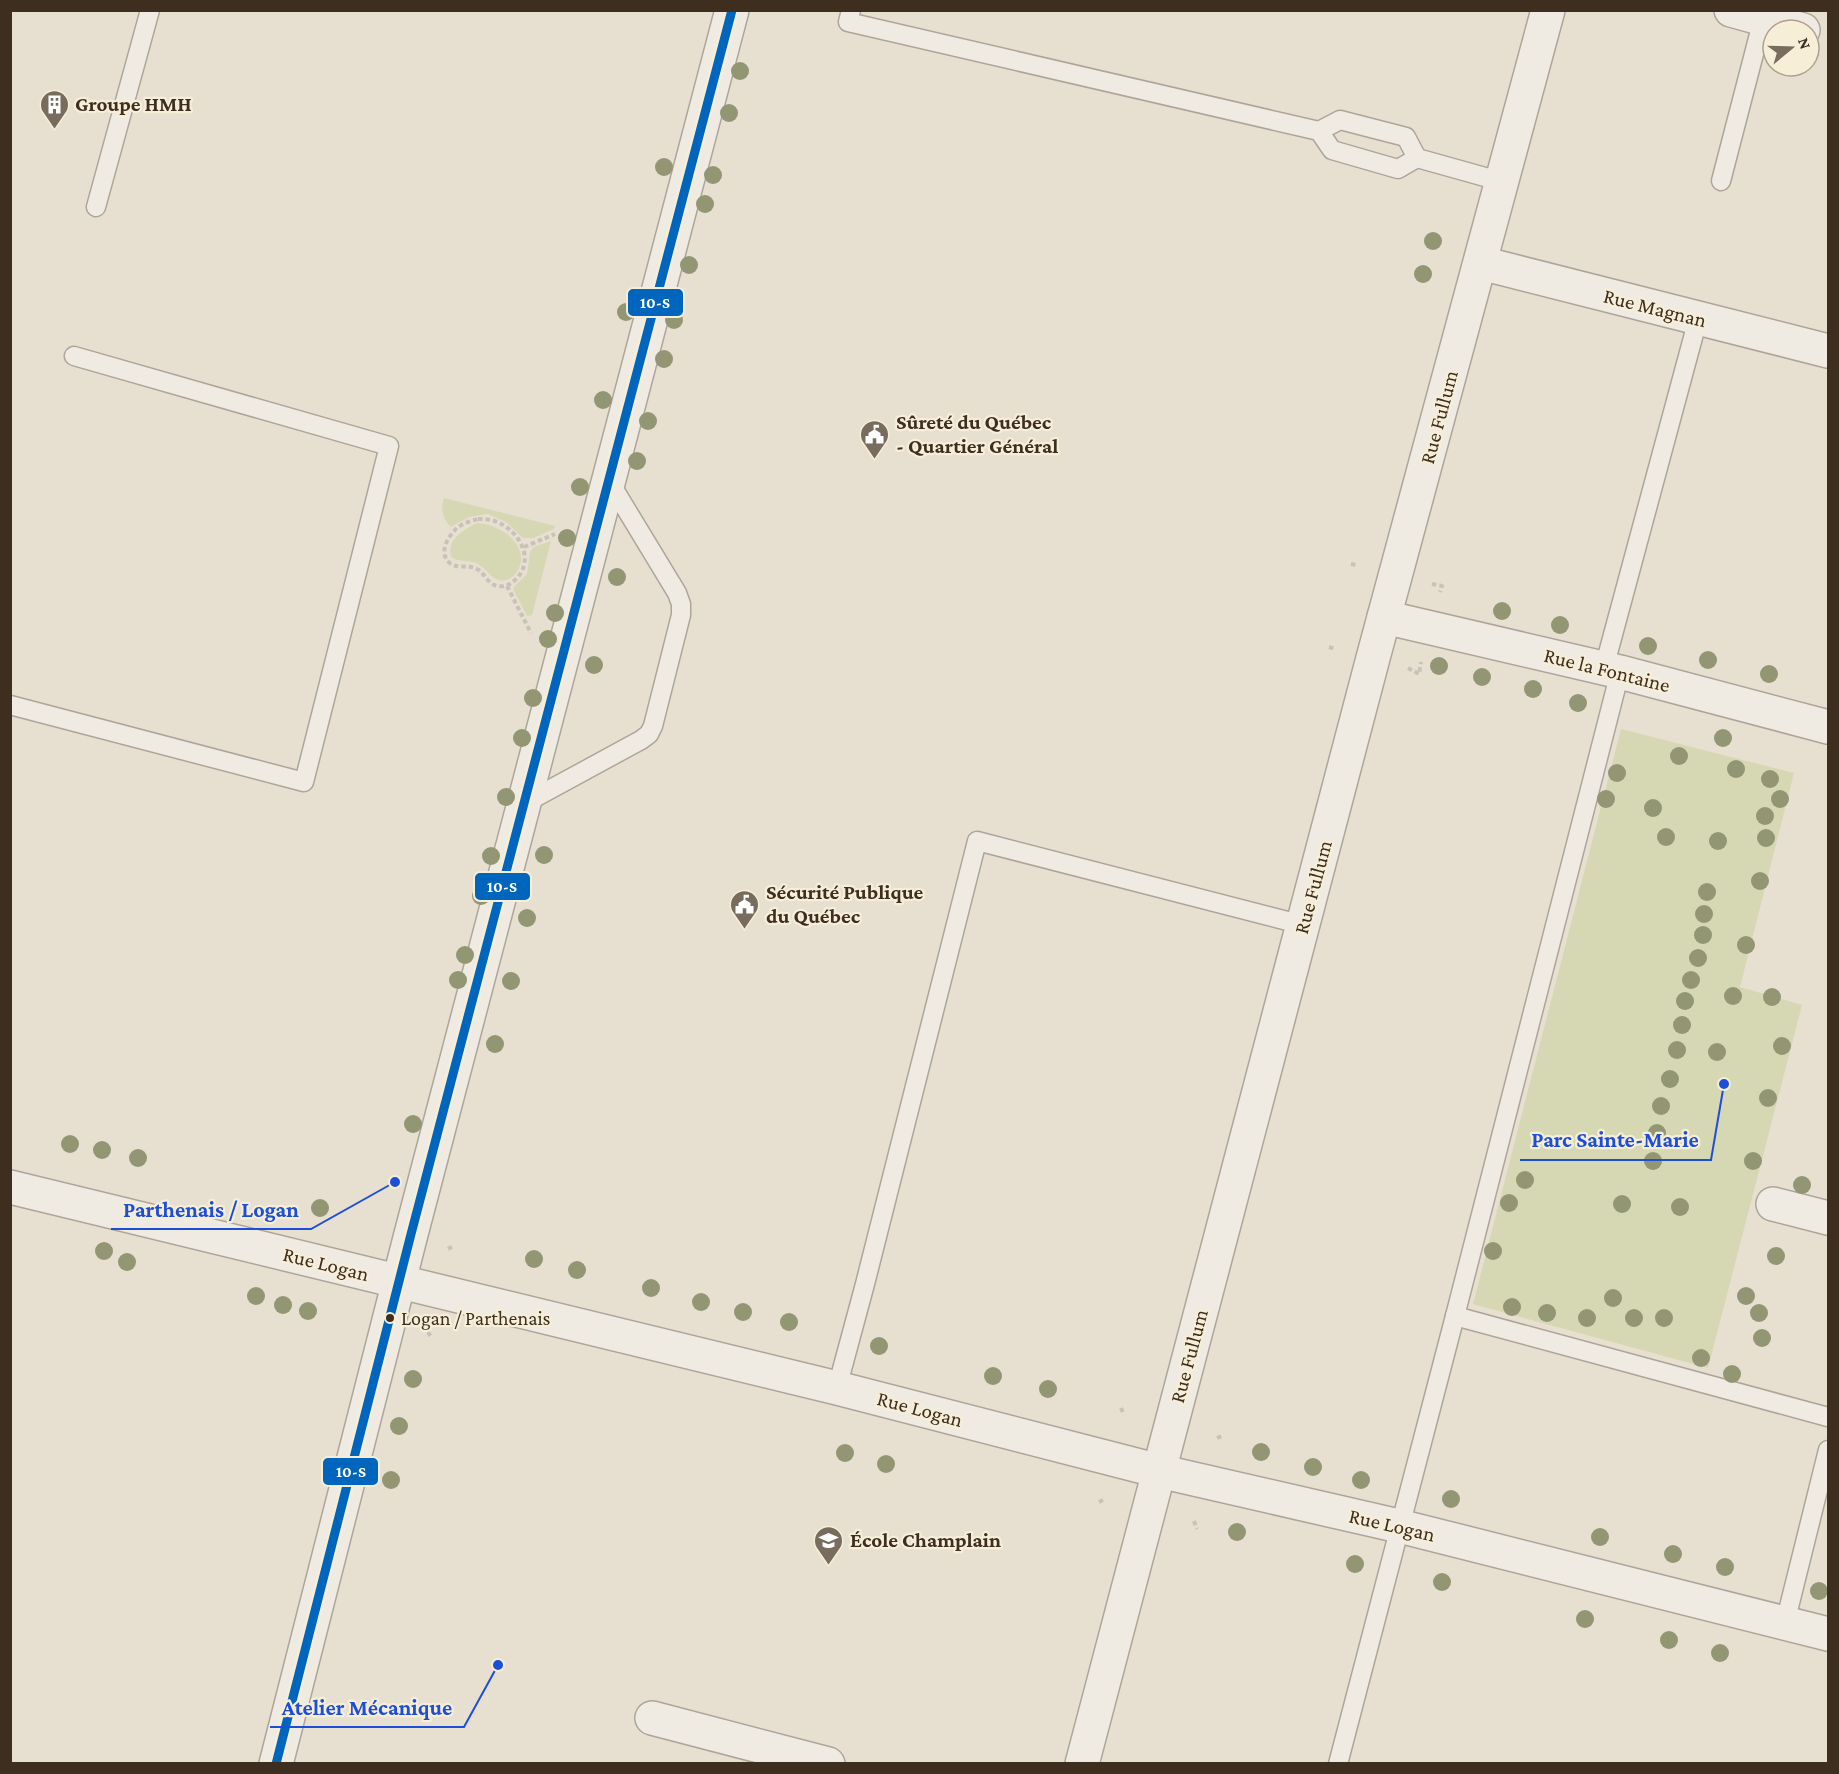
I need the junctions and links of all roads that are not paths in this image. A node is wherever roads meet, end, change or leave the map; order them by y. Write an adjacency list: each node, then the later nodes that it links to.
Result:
1 (150, 10): 12 (lane)
2 (732, 10): 17 (street)
3 (851, 10): 8 (lane)
4 (1548, 10): 11 (street, Rue Fullum)
5 (1731, 10): 6 (street)
6 (1761, 18)
7 (1761, 27): 10 (lane)
8 (1319, 131): 9 (lane); 9 (lane)
9 (1417, 158): 11 (lane)
10 (1721, 181)
11 (1503, 182): 13 (street, Rue Fullum)
12 (96, 207)
13 (1481, 263): 14 (street, Rue Magnan); 18 (street, Rue Fullum)
14 (1698, 319): 15 (street, Rue Magnan); 19 (lane)
15 (1828, 351)
16 (74, 356): 20 (lane)
17 (609, 481): 22 (street); 22 (lane)
18 (1384, 617): 19 (street, Rue la Fontaine); 23 (street, Rue Fullum)
19 (1612, 670): 21 (street, Rue la Fontaine); 28 (lane)
20 (10, 705)
21 (1828, 727)
22 (525, 802): 27 (street)
23 (1303, 925): 29 (lane); 32 (street, Rue Fullum)
24 (10, 1187): 27 (street, Rue Logan)
25 (1773, 1204): 26 (street)
26 (1828, 1218)
27 (399, 1281): 29 (street, Rue Logan); 37 (street)
28 (1455, 1316): 30 (lane); 33 (lane)
29 (837, 1388): 32 (street, Rue Logan)
30 (1828, 1416)
31 (1828, 1450): 34 (lane)
32 (1159, 1471): 33 (street, Rue Logan); 39 (street, Rue Fullum)
33 (1400, 1526): 34 (street, Rue Logan); 40 (lane)
34 (1785, 1623): 35 (street, Rue Logan)
35 (1828, 1634)
36 (652, 1718): 38 (street)
37 (276, 1764)
38 (828, 1764)
39 (1082, 1764)
40 (1338, 1764)

